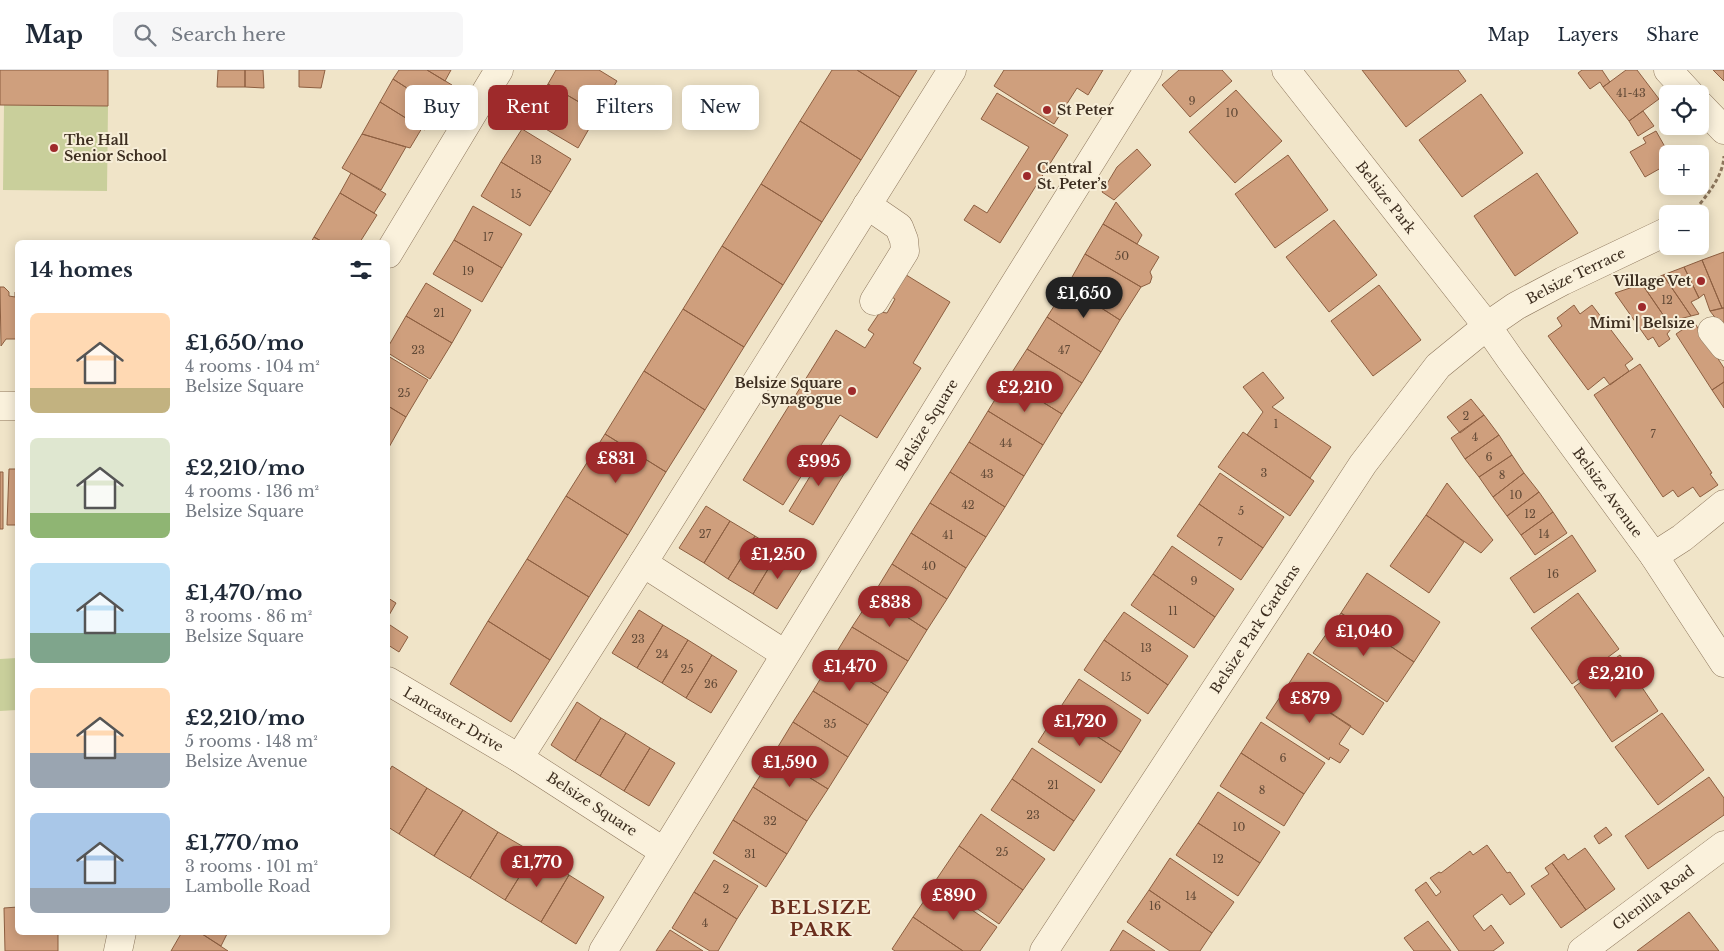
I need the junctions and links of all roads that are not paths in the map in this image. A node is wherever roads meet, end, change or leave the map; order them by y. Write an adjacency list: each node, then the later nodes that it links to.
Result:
1 (499, 70): 9 (street)
2 (952, 70): 7 (street)
3 (1148, 70): 17 (street, Belsize Square)
4 (1286, 70): 11 (street, Belsize Park)
5 (1668, 70): 6 (street)
6 (1682, 85)
7 (867, 206): 10 (street); 16 (street)
8 (1659, 235): 11 (street, Belsize Terrace)
9 (390, 251)
10 (874, 301)
11 (1487, 326): 15 (street, Belsize Avenue); 26 (street, Belsize Park Gardens)
12 (0, 406): 13 (street)
13 (15, 406)
14 (1724, 504): 15 (street)
15 (1654, 556): 18 (street, Belsize Avenue)
16 (643, 564): 17 (street); 20 (street)
17 (785, 654): 22 (street, Belsize Square)
18 (1724, 663)
19 (390, 681): 20 (street, Lancaster Drive)
20 (519, 758): 22 (street, Belsize Square)
21 (1724, 844): 27 (street, Glenilla Road)
22 (664, 851): 25 (street)
23 (121, 935): 24 (street)
24 (118, 951)
25 (603, 951)
26 (1044, 951)
27 (1582, 951)

